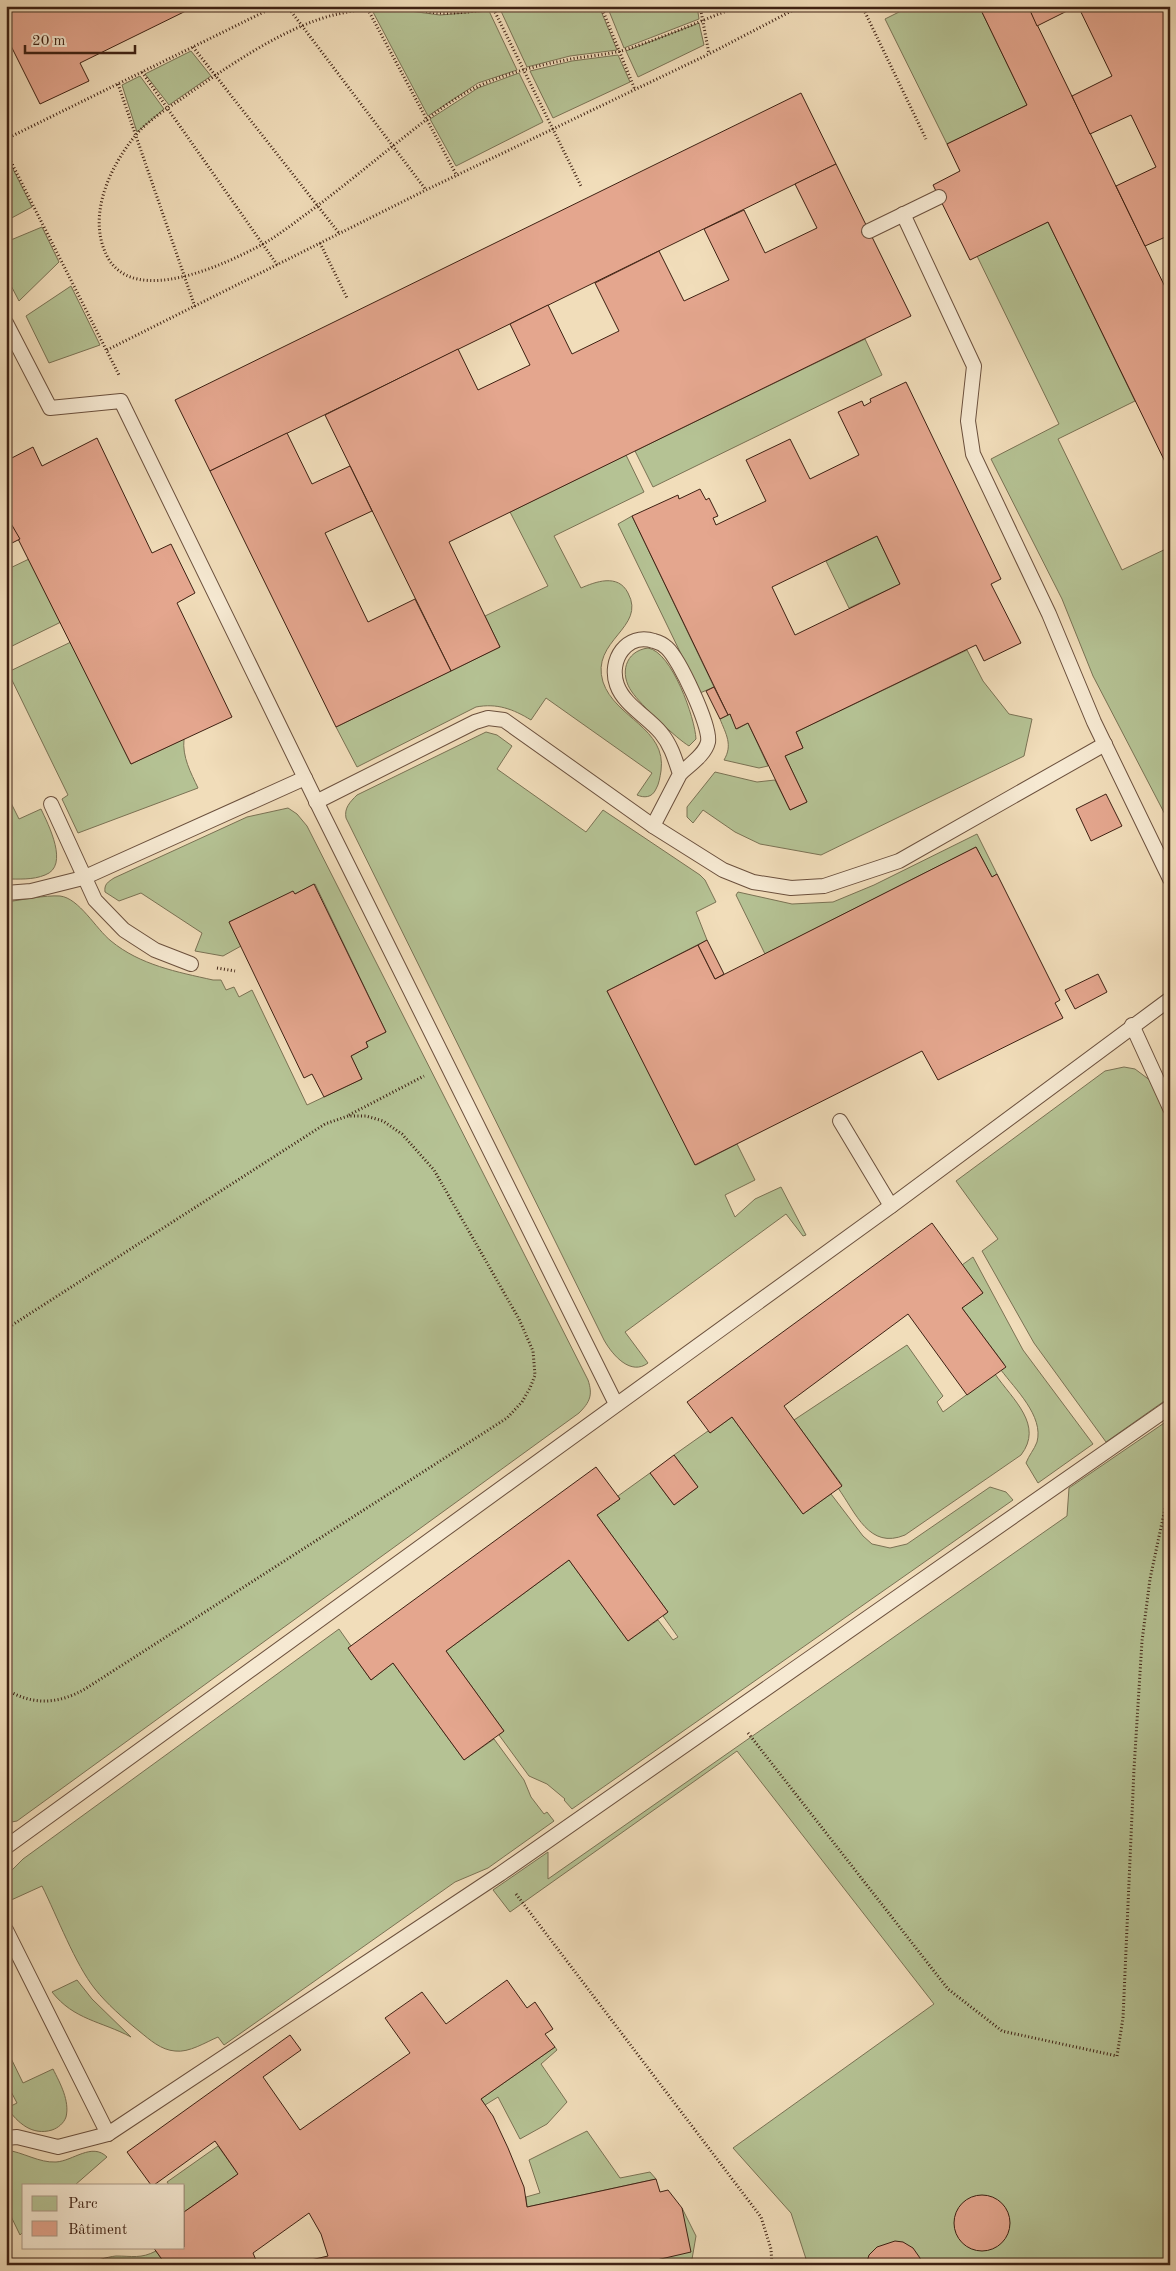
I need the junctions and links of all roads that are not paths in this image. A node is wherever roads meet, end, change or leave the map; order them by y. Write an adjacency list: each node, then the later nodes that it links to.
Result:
1 (939, 197): 2 (lane)
2 (903, 214): 3 (lane); 5 (lane)
3 (869, 231)
4 (6, 323): 7 (lane)
5 (1105, 744): 10 (lane); 12 (lane)
6 (680, 774): 6 (lane); 10 (lane)
7 (305, 778): 8 (lane); 11 (lane)
8 (316, 802): 10 (lane); 20 (lane)
9 (51, 804): 11 (lane)
10 (653, 826)
11 (83, 878): 13 (lane); 14 (lane)
12 (1170, 879)
13 (6, 892)
14 (191, 964)
15 (1170, 999): 16 (lane)
16 (1132, 1025): 17 (lane); 19 (lane)
17 (1170, 1108)
18 (840, 1121): 19 (lane)
19 (891, 1206): 20 (lane)
20 (616, 1404): 22 (lane)
21 (1170, 1408): 24 (lane)
22 (6, 1847)
23 (6, 1930): 24 (lane)
24 (108, 2134): 25 (lane)
25 (6, 2138)

